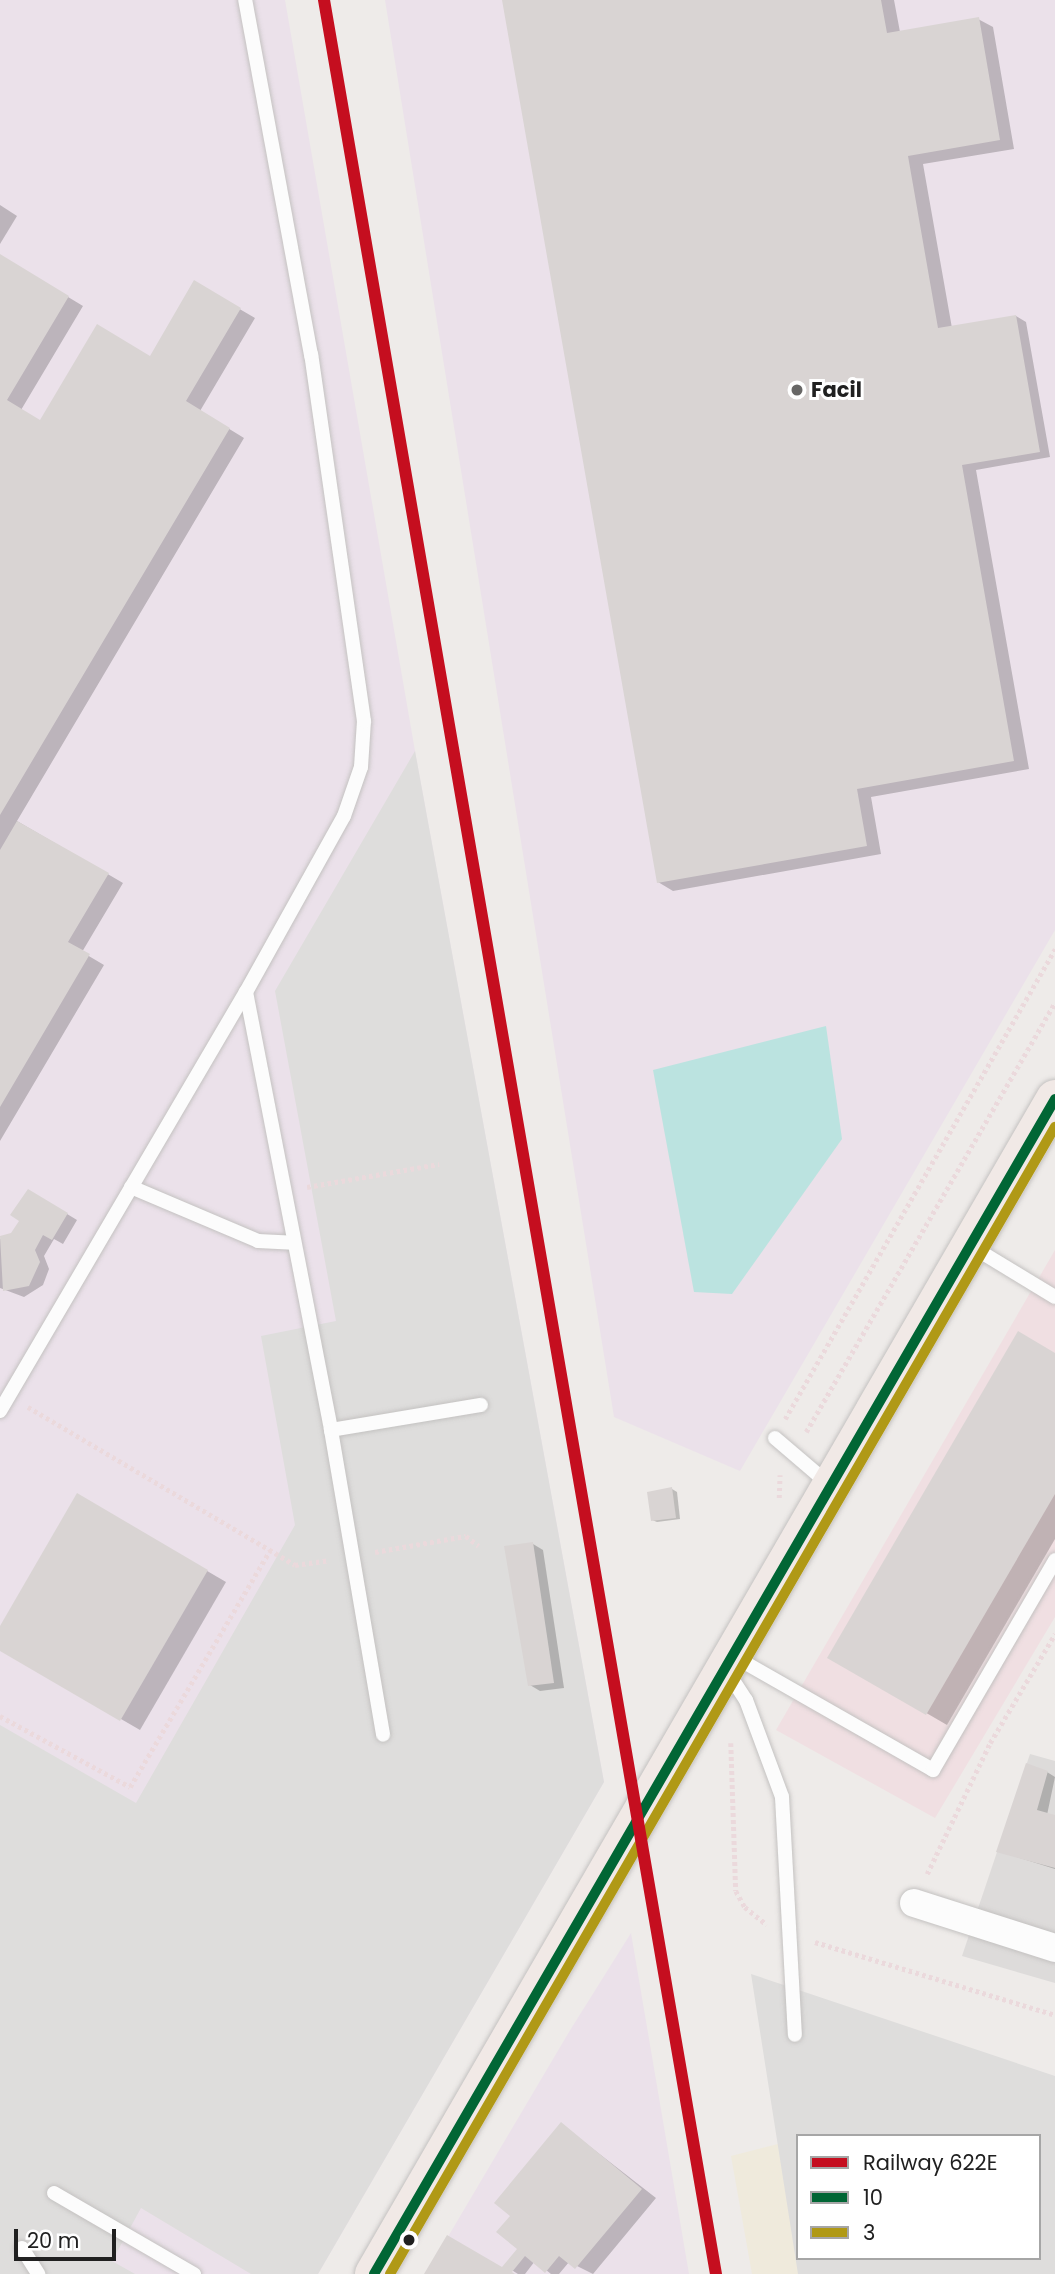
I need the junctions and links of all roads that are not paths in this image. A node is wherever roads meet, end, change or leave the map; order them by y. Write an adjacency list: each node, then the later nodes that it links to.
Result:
1 (245, 0): 2 (lane)
2 (246, 992): 4 (lane); 5 (lane)
3 (1055, 1099): 6 (main road)
4 (131, 1187): 5 (lane); 9 (lane)
5 (293, 1243): 10 (lane)
6 (970, 1245): 7 (lane); 12 (main road)
7 (1055, 1297)
8 (481, 1405): 10 (lane)
9 (0, 1411)
10 (331, 1430): 15 (lane)
11 (775, 1438): 12 (lane)
12 (831, 1486): 14 (main road)
13 (1055, 1560): 14 (lane)
14 (729, 1662): 18 (lane); 23 (main road)
15 (383, 1735)
16 (914, 1903): 17 (street)
17 (1055, 1948)
18 (795, 2035)
19 (54, 2193): 22 (lane)
20 (22, 2248): 21 (lane)
21 (38, 2274)
22 (194, 2274)
23 (374, 2274)

